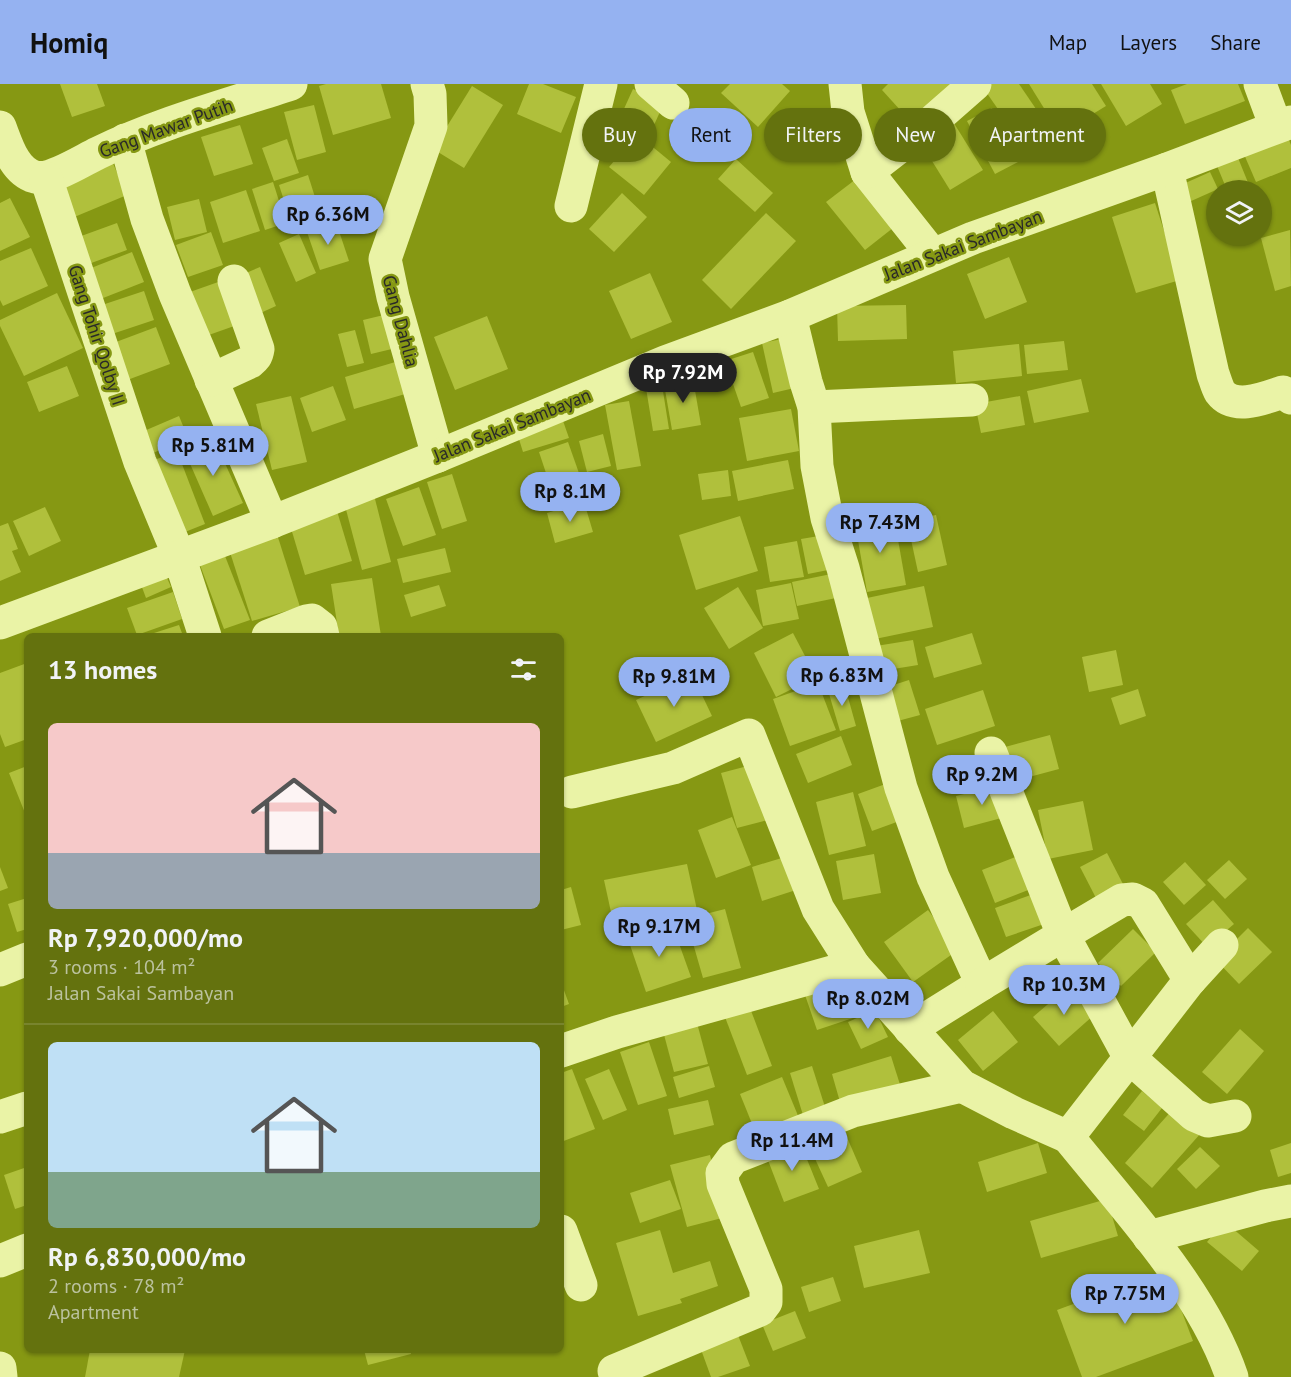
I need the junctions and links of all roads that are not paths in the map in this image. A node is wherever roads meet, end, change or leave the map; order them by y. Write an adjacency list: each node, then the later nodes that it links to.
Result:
1 (291, 84): 9 (street, Gang Mawar Putih)
2 (427, 84): 21 (street, Gang Dahlia)
3 (601, 84): 13 (street)
4 (845, 84): 11 (street)
5 (975, 84): 11 (street)
6 (1260, 84): 7 (street)
7 (1284, 125): 10 (street, Jalan Sakai Sambayan)
8 (0, 127): 12 (street)
9 (124, 140): 12 (street, Gang Mawar Putih); 17 (street)
10 (1167, 169): 14 (street, Jalan Sakai Sambayan); 18 (street)
11 (867, 172): 14 (street)
12 (46, 178): 23 (street, Gang Tohir Qolby II)
13 (571, 206)
14 (932, 254): 16 (street, Jalan Sakai Sambayan)
15 (234, 281): 17 (street)
16 (790, 316): 20 (street); 21 (street, Jalan Sakai Sambayan)
17 (211, 380): 22 (street)
18 (1291, 398)
19 (972, 400): 20 (street)
20 (814, 407): 36 (street)
21 (438, 456): 22 (street, Jalan Sakai Sambayan)
22 (272, 522): 23 (street, Jalan Sakai Sambayan)
23 (179, 556): 24 (street, Jalan Sakai Sambayan); 25 (street, Gang Tohir Qolby II)
24 (0, 624)
25 (204, 633)
26 (276, 633): 27 (street)
27 (322, 633)
28 (991, 753): 30 (street)
29 (572, 792): 33 (street)
30 (1063, 935): 35 (street); 36 (street); 39 (street)
31 (1222, 945): 35 (street)
32 (24, 960): 34 (street)
33 (854, 966): 37 (street); 38 (street)
34 (0, 970)
35 (1190, 980): 39 (street)
36 (982, 984): 37 (street)
37 (910, 1029): 40 (street)
38 (564, 1050)
39 (1130, 1058): 42 (street); 44 (street)
40 (962, 1086): 44 (street); 52 (street)
41 (24, 1109): 43 (street)
42 (1235, 1116)
43 (0, 1117)
44 (1068, 1137): 46 (street)
45 (1291, 1201): 46 (street)
46 (1149, 1237): 54 (street)
47 (564, 1239): 50 (street)
48 (24, 1251): 49 (street)
49 (0, 1261)
50 (581, 1285)
51 (0, 1368): 53 (street)
52 (614, 1371)
53 (1, 1377)
54 (1232, 1377)

